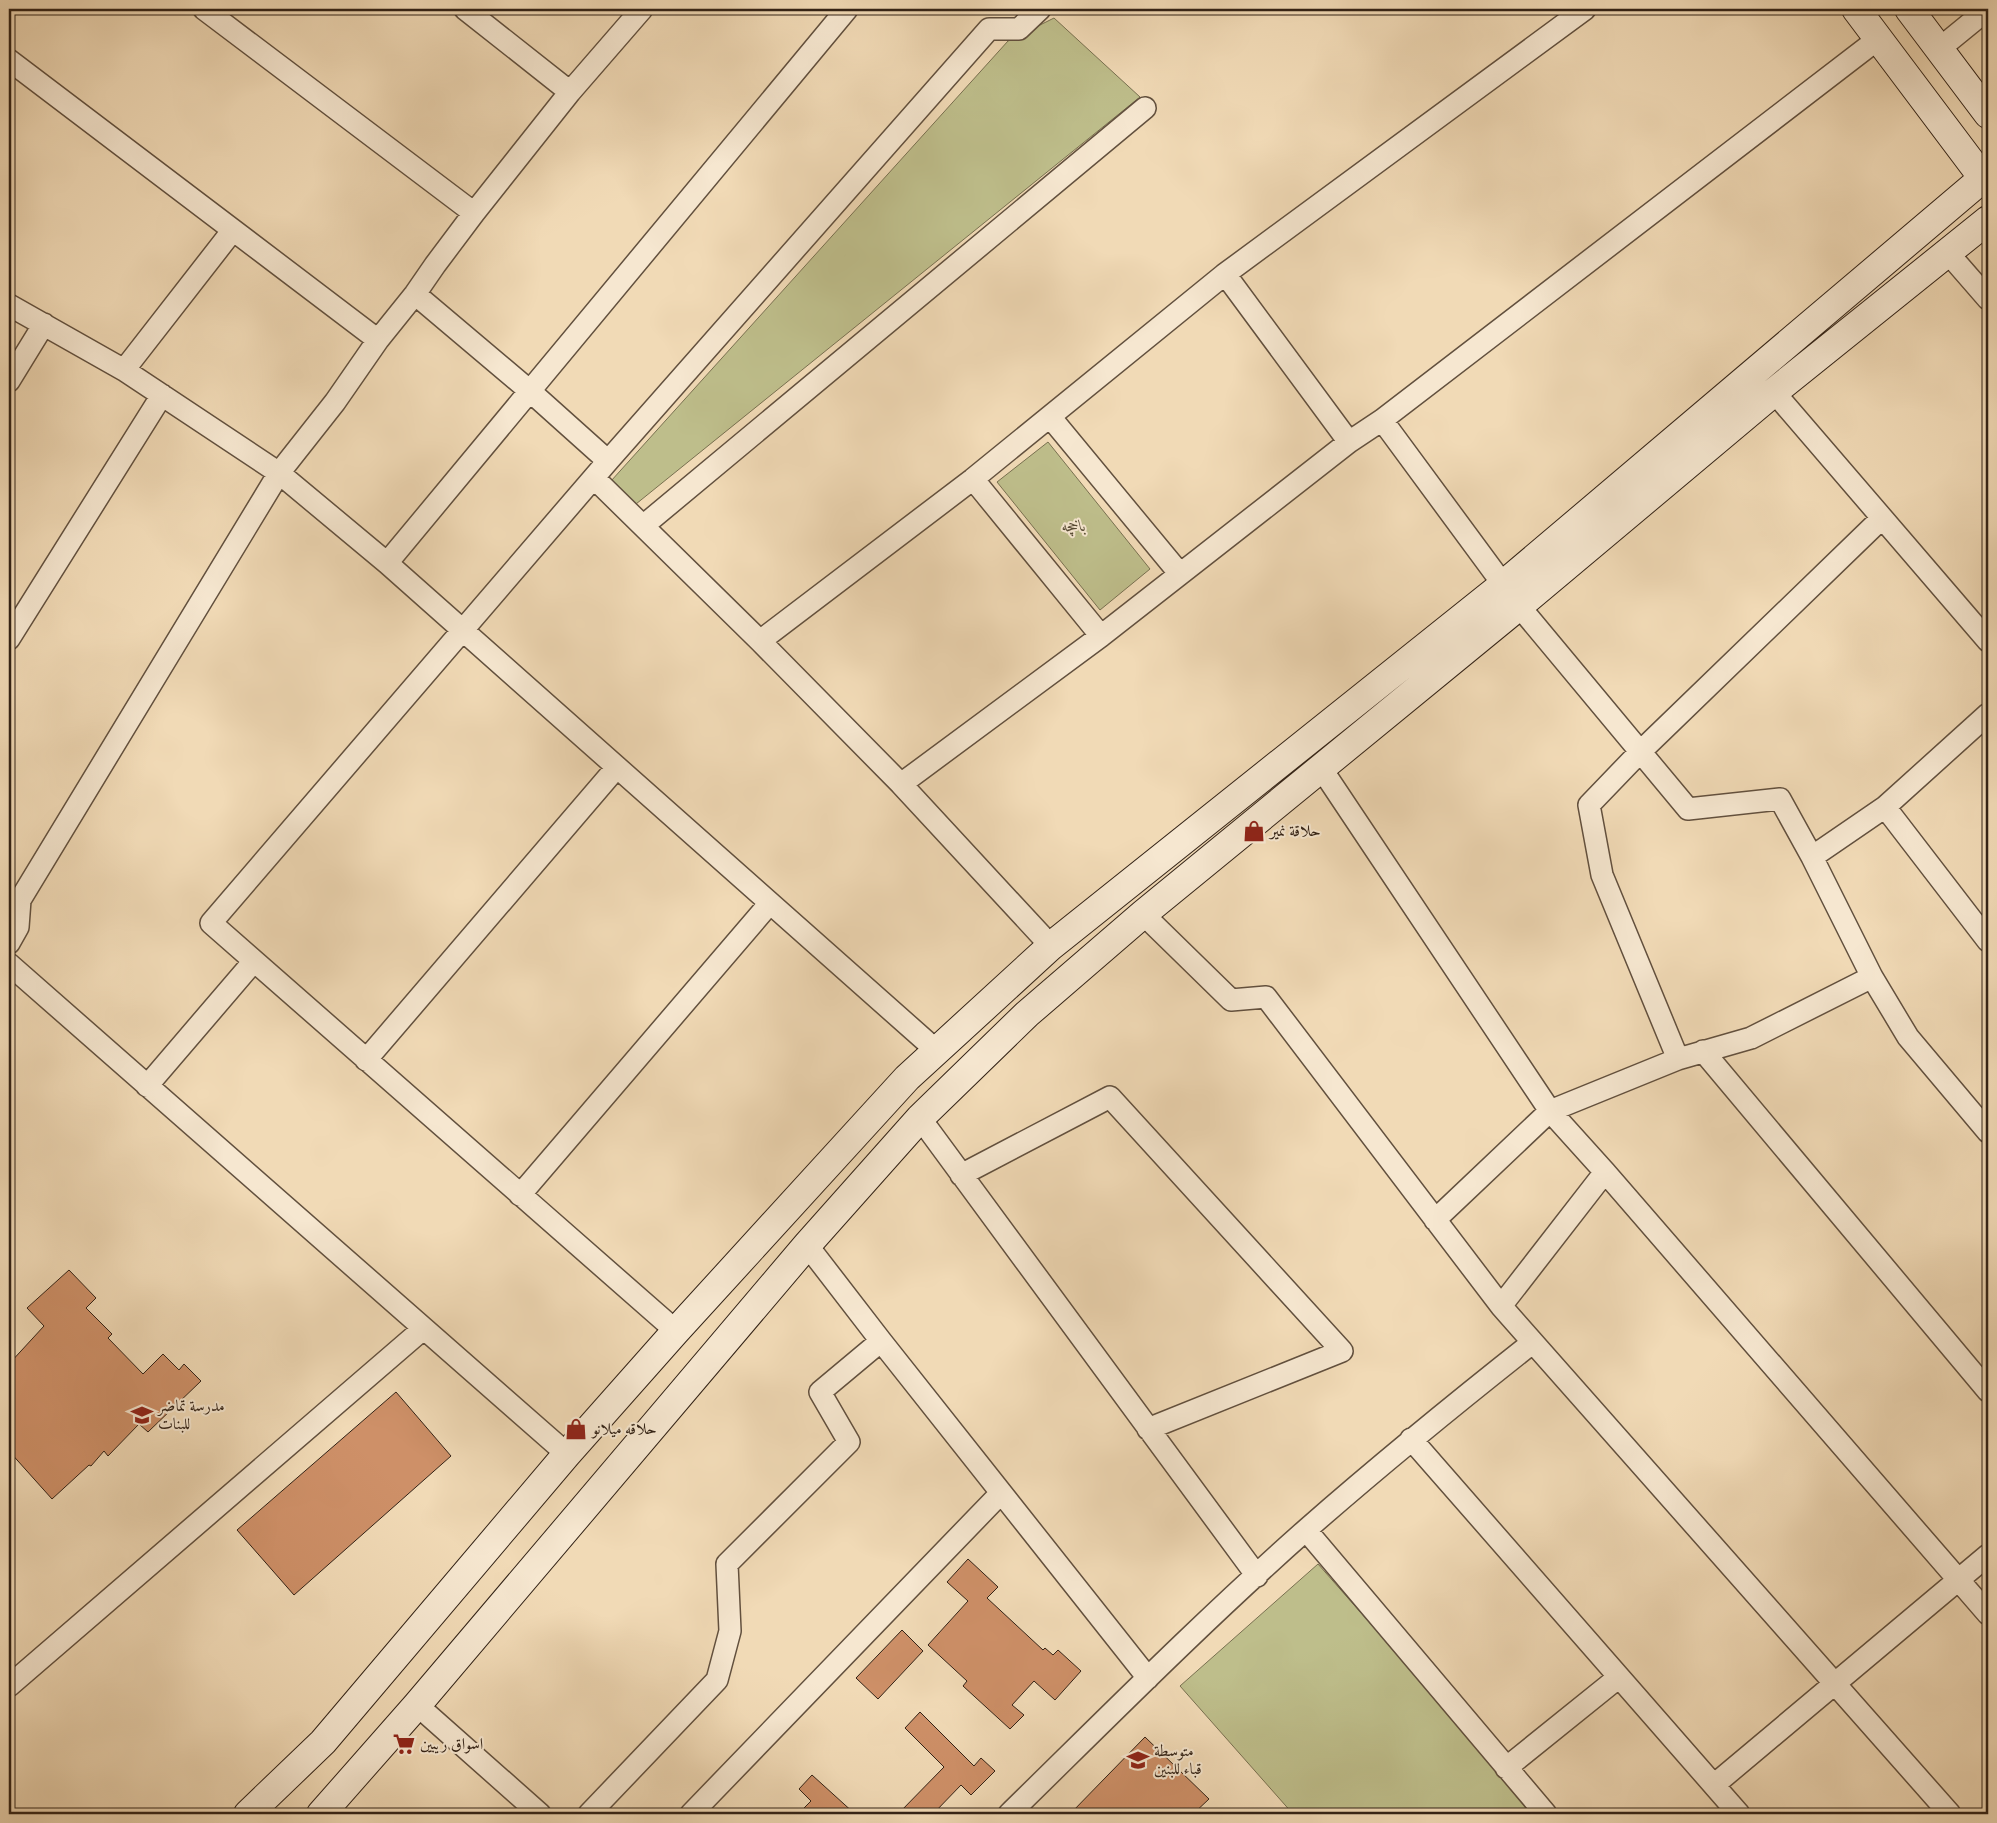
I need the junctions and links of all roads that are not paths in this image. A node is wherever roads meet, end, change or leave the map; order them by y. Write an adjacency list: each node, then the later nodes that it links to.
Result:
1 (204, 9): 17 (street)
2 (465, 9): 13 (street)
3 (642, 9): 13 (street)
4 (846, 9): 29 (street)
5 (1040, 9): 35 (street)
6 (1585, 9): 21 (street)
7 (1856, 9): 10 (main road)
8 (1909, 9): 11 (main road)
9 (1988, 9): 11 (street)
10 (1878, 39): 16 (main road); 33 (street)
11 (1939, 49): 15 (main road)
12 (9, 60): 19 (street)
13 (570, 92): 17 (street)
14 (1145, 108): 40 (street)
15 (1988, 114)
16 (1985, 176): 43 (main road)
17 (474, 213): 22 (street)
18 (1988, 220): 20 (main road)
19 (233, 230): 26 (street); 27 (street)
20 (1948, 253): 23 (street); 30 (main road)
21 (1226, 274): 32 (street); 34 (street)
22 (415, 294): 26 (street); 29 (street)
23 (1988, 299)
24 (9, 305): 25 (street)
25 (44, 324): 27 (street); 28 (street)
26 (378, 340): 36 (street)
27 (124, 370): 31 (street)
28 (9, 381)
29 (531, 392): 35 (street); 41 (street)
30 (1774, 392): 39 (street); 43 (main road)
31 (162, 395): 36 (street); 46 (street)
32 (1051, 418): 38 (street); 42 (street)
33 (1382, 420): 34 (street); 43 (street)
34 (1349, 442): 42 (street)
35 (608, 461): 37 (street)
36 (279, 473): 41 (street); 56 (street)
37 (594, 478): 40 (street); 44 (street)
38 (973, 479): 45 (street); 47 (street)
39 (1882, 518): 48 (street); 50 (street)
40 (643, 526): 47 (street)
41 (388, 564): 44 (street)
42 (1180, 574): 45 (street)
43 (1511, 596): 50 (street); 52 (main road); 61 (main road)
44 (463, 631): 51 (street); 62 (street)
45 (1100, 636): 53 (street)
46 (9, 639)
47 (760, 641): 53 (street)
48 (1988, 641)
49 (1988, 714): 54 (street)
50 (1640, 753): 55 (street); 67 (street)
51 (617, 767): 57 (street); 68 (street)
52 (1321, 768): 58 (main road); 70 (street)
53 (901, 784): 61 (street)
54 (1885, 807): 55 (street); 59 (street)
55 (1812, 857): 64 (street)
56 (14, 896): 60 (street)
57 (770, 903): 65 (street); 75 (street)
58 (1143, 914): 71 (main road); 76 (street)
59 (1988, 941)
60 (9, 943)
61 (1051, 946): 65 (main road)
62 (254, 961): 68 (street); 69 (street)
63 (9, 964): 69 (street)
64 (1872, 977): 66 (street); 72 (street)
65 (937, 1050): 80 (main road)
66 (1703, 1050): 67 (street); 83 (street)
67 (1678, 1059): 70 (street)
68 (366, 1060): 75 (street)
69 (147, 1086): 79 (street)
70 (1550, 1111): 73 (street); 76 (street)
71 (920, 1118): 74 (street); 77 (main road)
72 (1988, 1132)
73 (1605, 1172): 78 (street); 91 (street)
74 (961, 1175): 84 (street); 84 (street)
75 (520, 1195): 80 (street)
76 (1435, 1220): 78 (street)
77 (808, 1244): 81 (street); 97 (main road)
78 (1501, 1306): 82 (street)
79 (423, 1329): 86 (street); 96 (street)
80 (676, 1331): 86 (main road)
81 (881, 1341): 87 (street); 103 (street)
82 (1532, 1343): 85 (street); 95 (street)
83 (1988, 1391)
84 (1148, 1429): 90 (street)
85 (1411, 1439): 88 (street); 93 (street)
86 (568, 1454): 100 (main road)
87 (1001, 1493): 94 (street); 104 (street)
88 (1306, 1530): 90 (street); 98 (street)
89 (1988, 1555): 91 (street)
90 (1257, 1576): 94 (street)
91 (1958, 1580): 92 (street); 95 (street)
92 (1988, 1614)
93 (1619, 1677): 98 (street); 99 (street)
94 (1148, 1678): 105 (street)
95 (1834, 1684): 99 (street); 108 (street)
96 (9, 1686)
97 (417, 1706): 101 (main road); 102 (street)
98 (1506, 1768): 106 (street)
99 (1714, 1785): 107 (street)
100 (248, 1814)
101 (321, 1814)
102 (540, 1814)
103 (590, 1814)
104 (691, 1814)
105 (1008, 1814)
106 (1546, 1814)
107 (1739, 1814)
108 (1950, 1814)

